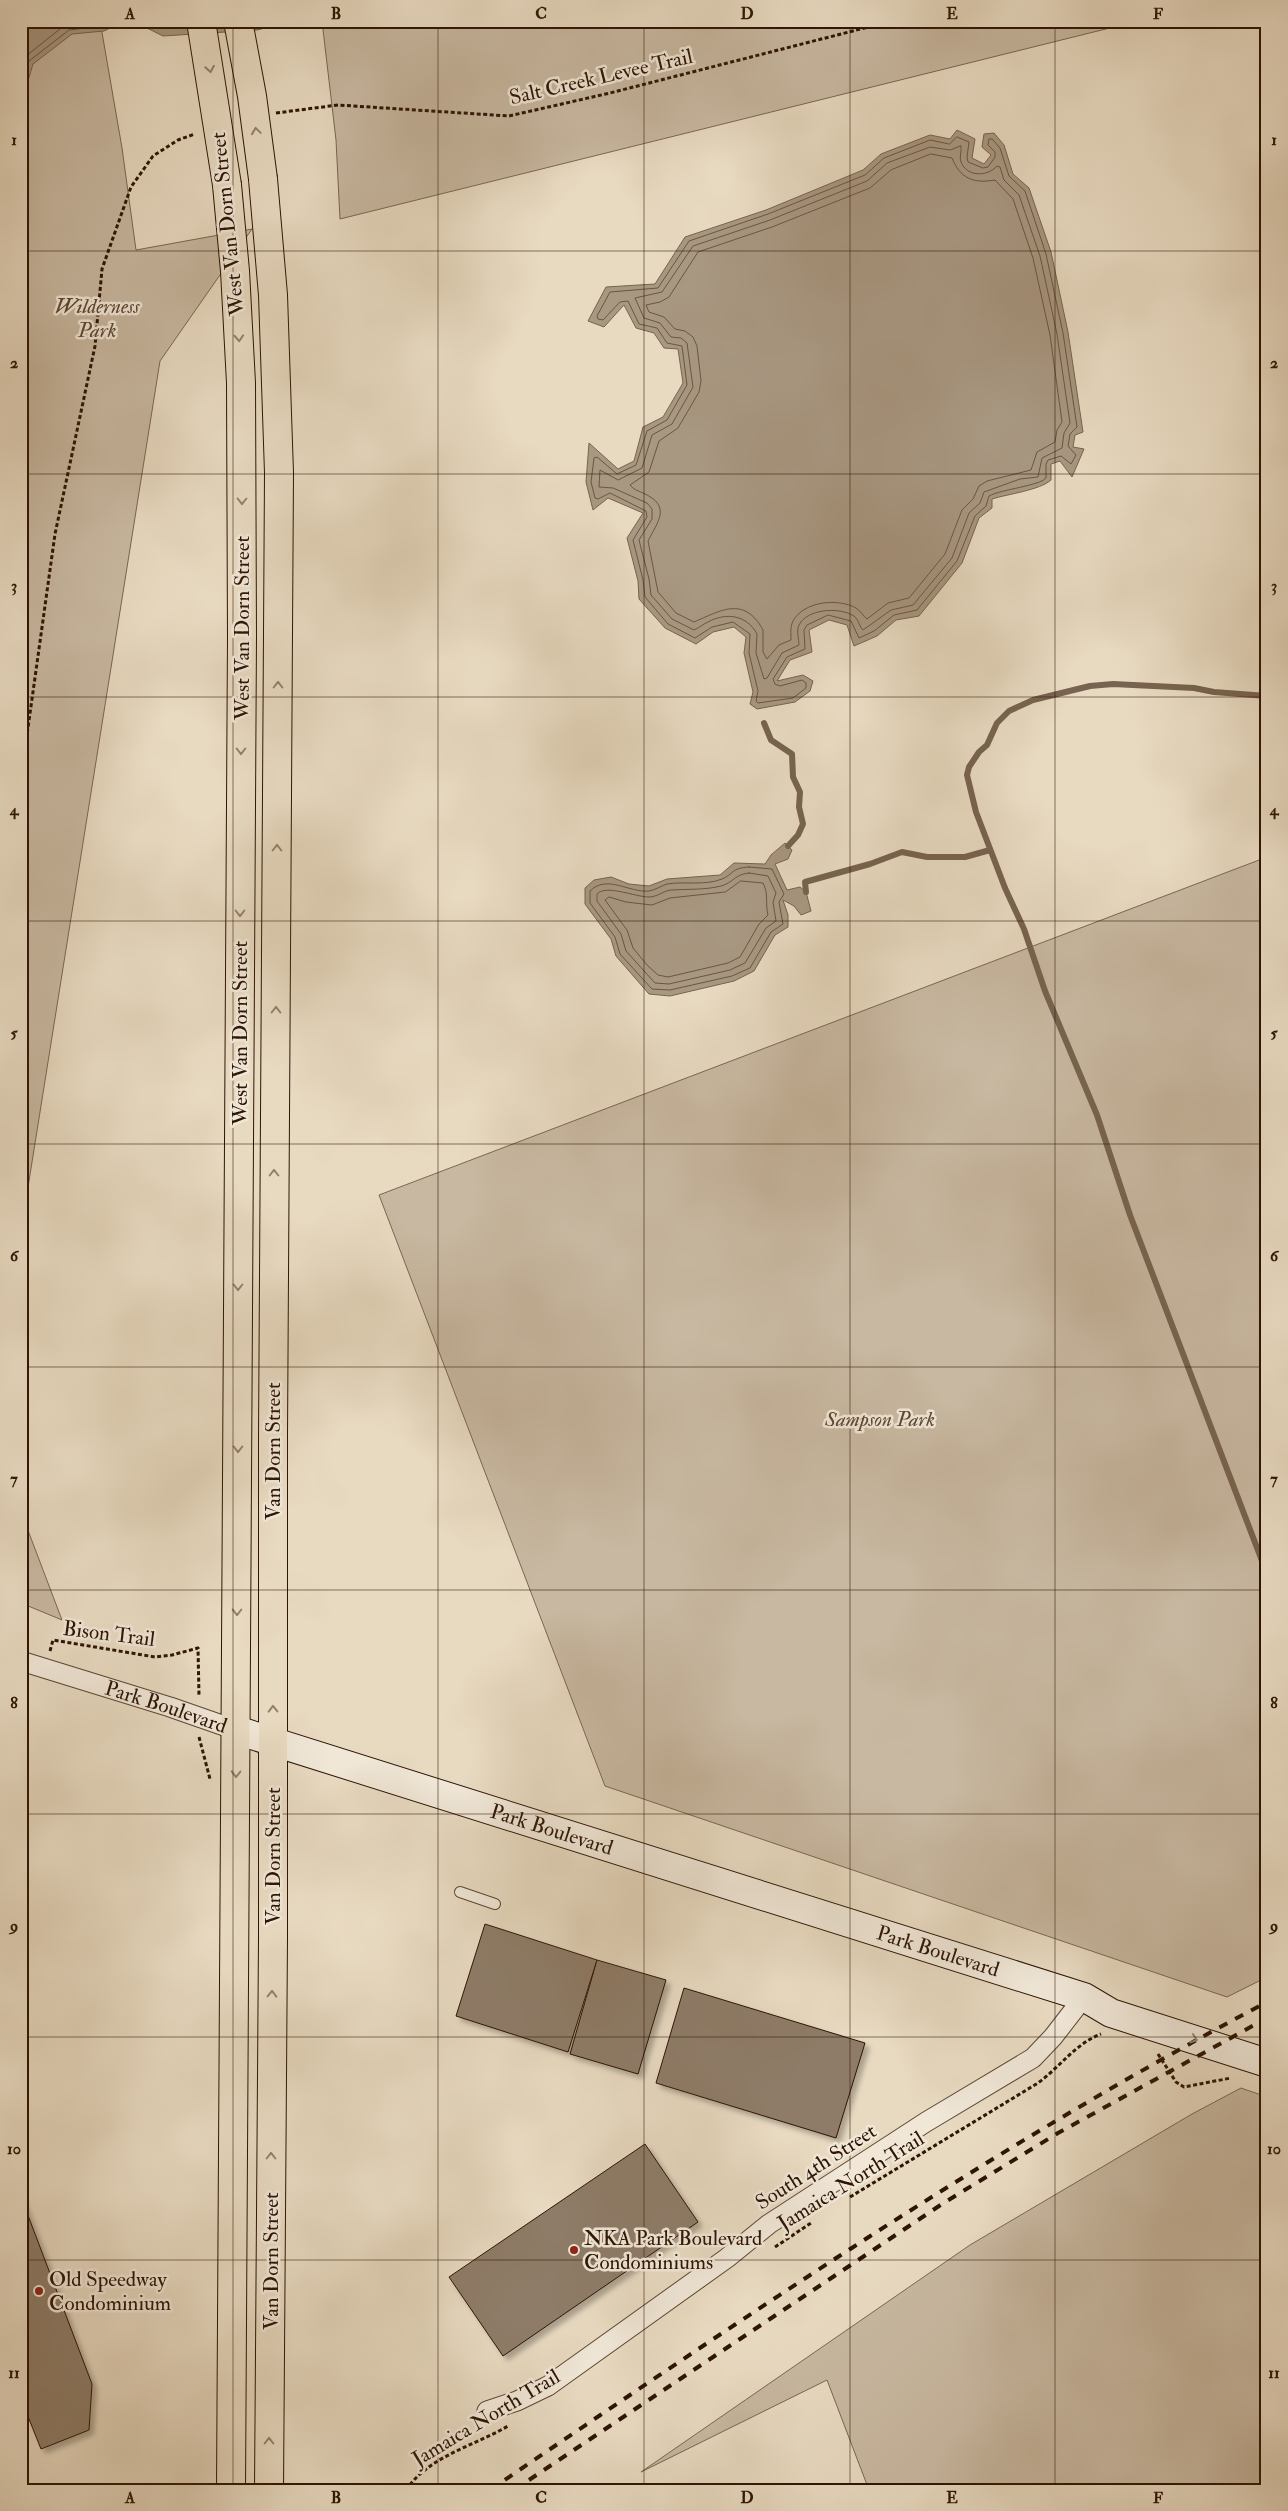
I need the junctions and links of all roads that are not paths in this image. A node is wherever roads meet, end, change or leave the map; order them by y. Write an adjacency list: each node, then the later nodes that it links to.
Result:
1 (201, 21): 4 (main road, West Van Dorn Street, one-way to 4, bridge)
2 (238, 21): 3 (main road, West Van Dorn Street, one-way to 2, bridge)
3 (274, 1222): 7 (main road, Van Dorn Street, one-way to 3)
4 (239, 1238): 6 (main road, Van Dorn Street, one-way to 6)
5 (21, 1661): 6 (street, Park Boulevard)
6 (236, 1730): 7 (main road, Park Boulevard); 14 (main road, Van Dorn Street, one-way to 14)
7 (273, 1741): 10 (main road, Park Boulevard); 15 (main road, Van Dorn Street, one-way to 7)
8 (460, 1892): 9 (lane)
9 (495, 1904)
10 (1084, 1997): 11 (main road, Park Boulevard); 12 (main road, Park Boulevard, one-way to 12); 13 (street, South 4th Street)
11 (1267, 2043)
12 (1267, 2062)
13 (487, 2411)
14 (231, 2490)
15 (269, 2490)

